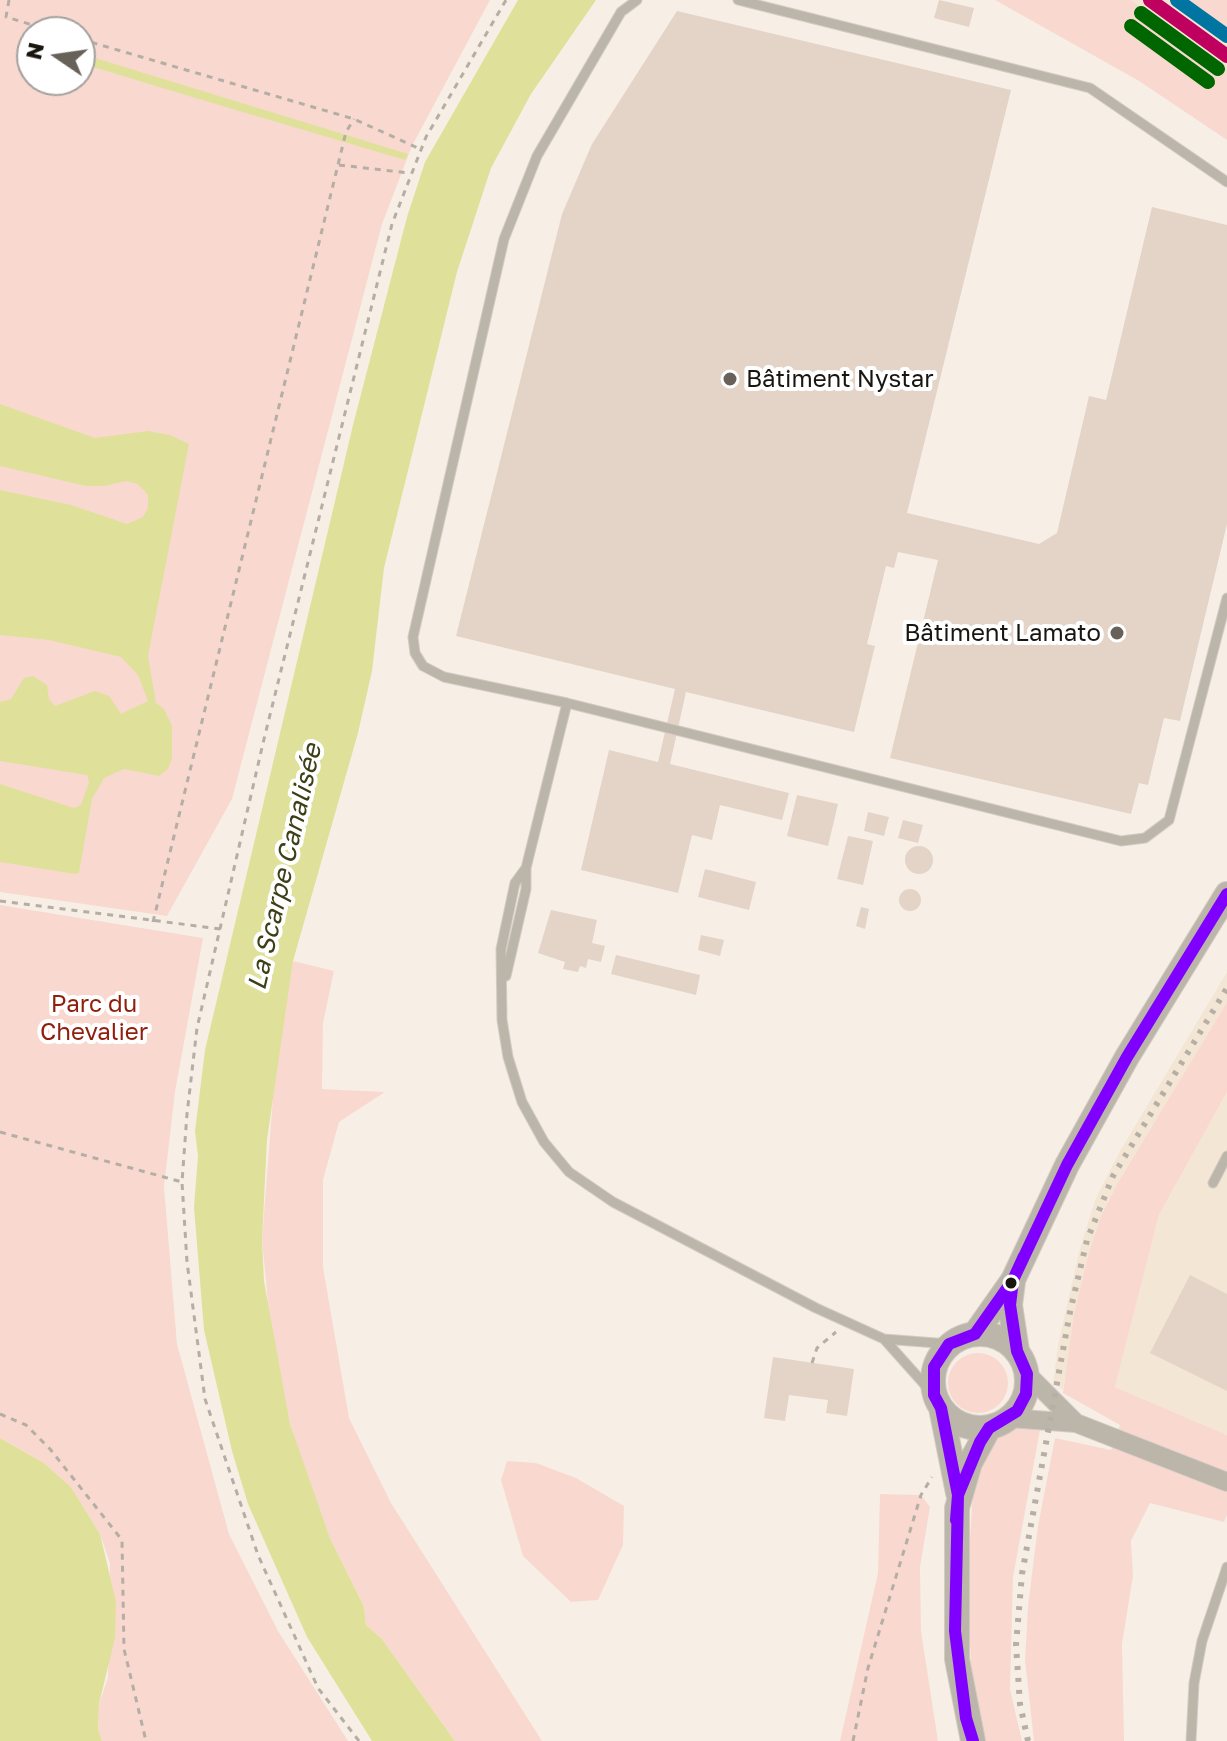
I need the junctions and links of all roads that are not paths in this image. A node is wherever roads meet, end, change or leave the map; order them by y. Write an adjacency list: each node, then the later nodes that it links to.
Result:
1 (637, 0): 5 (lane)
2 (738, 0): 3 (lane)
3 (1227, 182)
4 (1227, 598): 5 (lane)
5 (567, 703): 11 (lane)
6 (1227, 894): 9 (street)
7 (1227, 1156): 8 (lane)
8 (1213, 1183)
9 (1013, 1280): 10 (street); 13 (street)
10 (975, 1334): 12 (street); 13 (street)
11 (884, 1339): 12 (lane); 15 (lane)
12 (949, 1344): 15 (street)
13 (1017, 1351): 14 (street)
14 (1027, 1374): 16 (street); 17 (street)
15 (938, 1402): 16 (street); 19 (street)
16 (999, 1423): 17 (street); 19 (street)
17 (1076, 1423): 18 (street)
18 (1227, 1482)
19 (958, 1495): 21 (street)
20 (1227, 1567): 22 (lane)
21 (973, 1741)
22 (1191, 1741)

